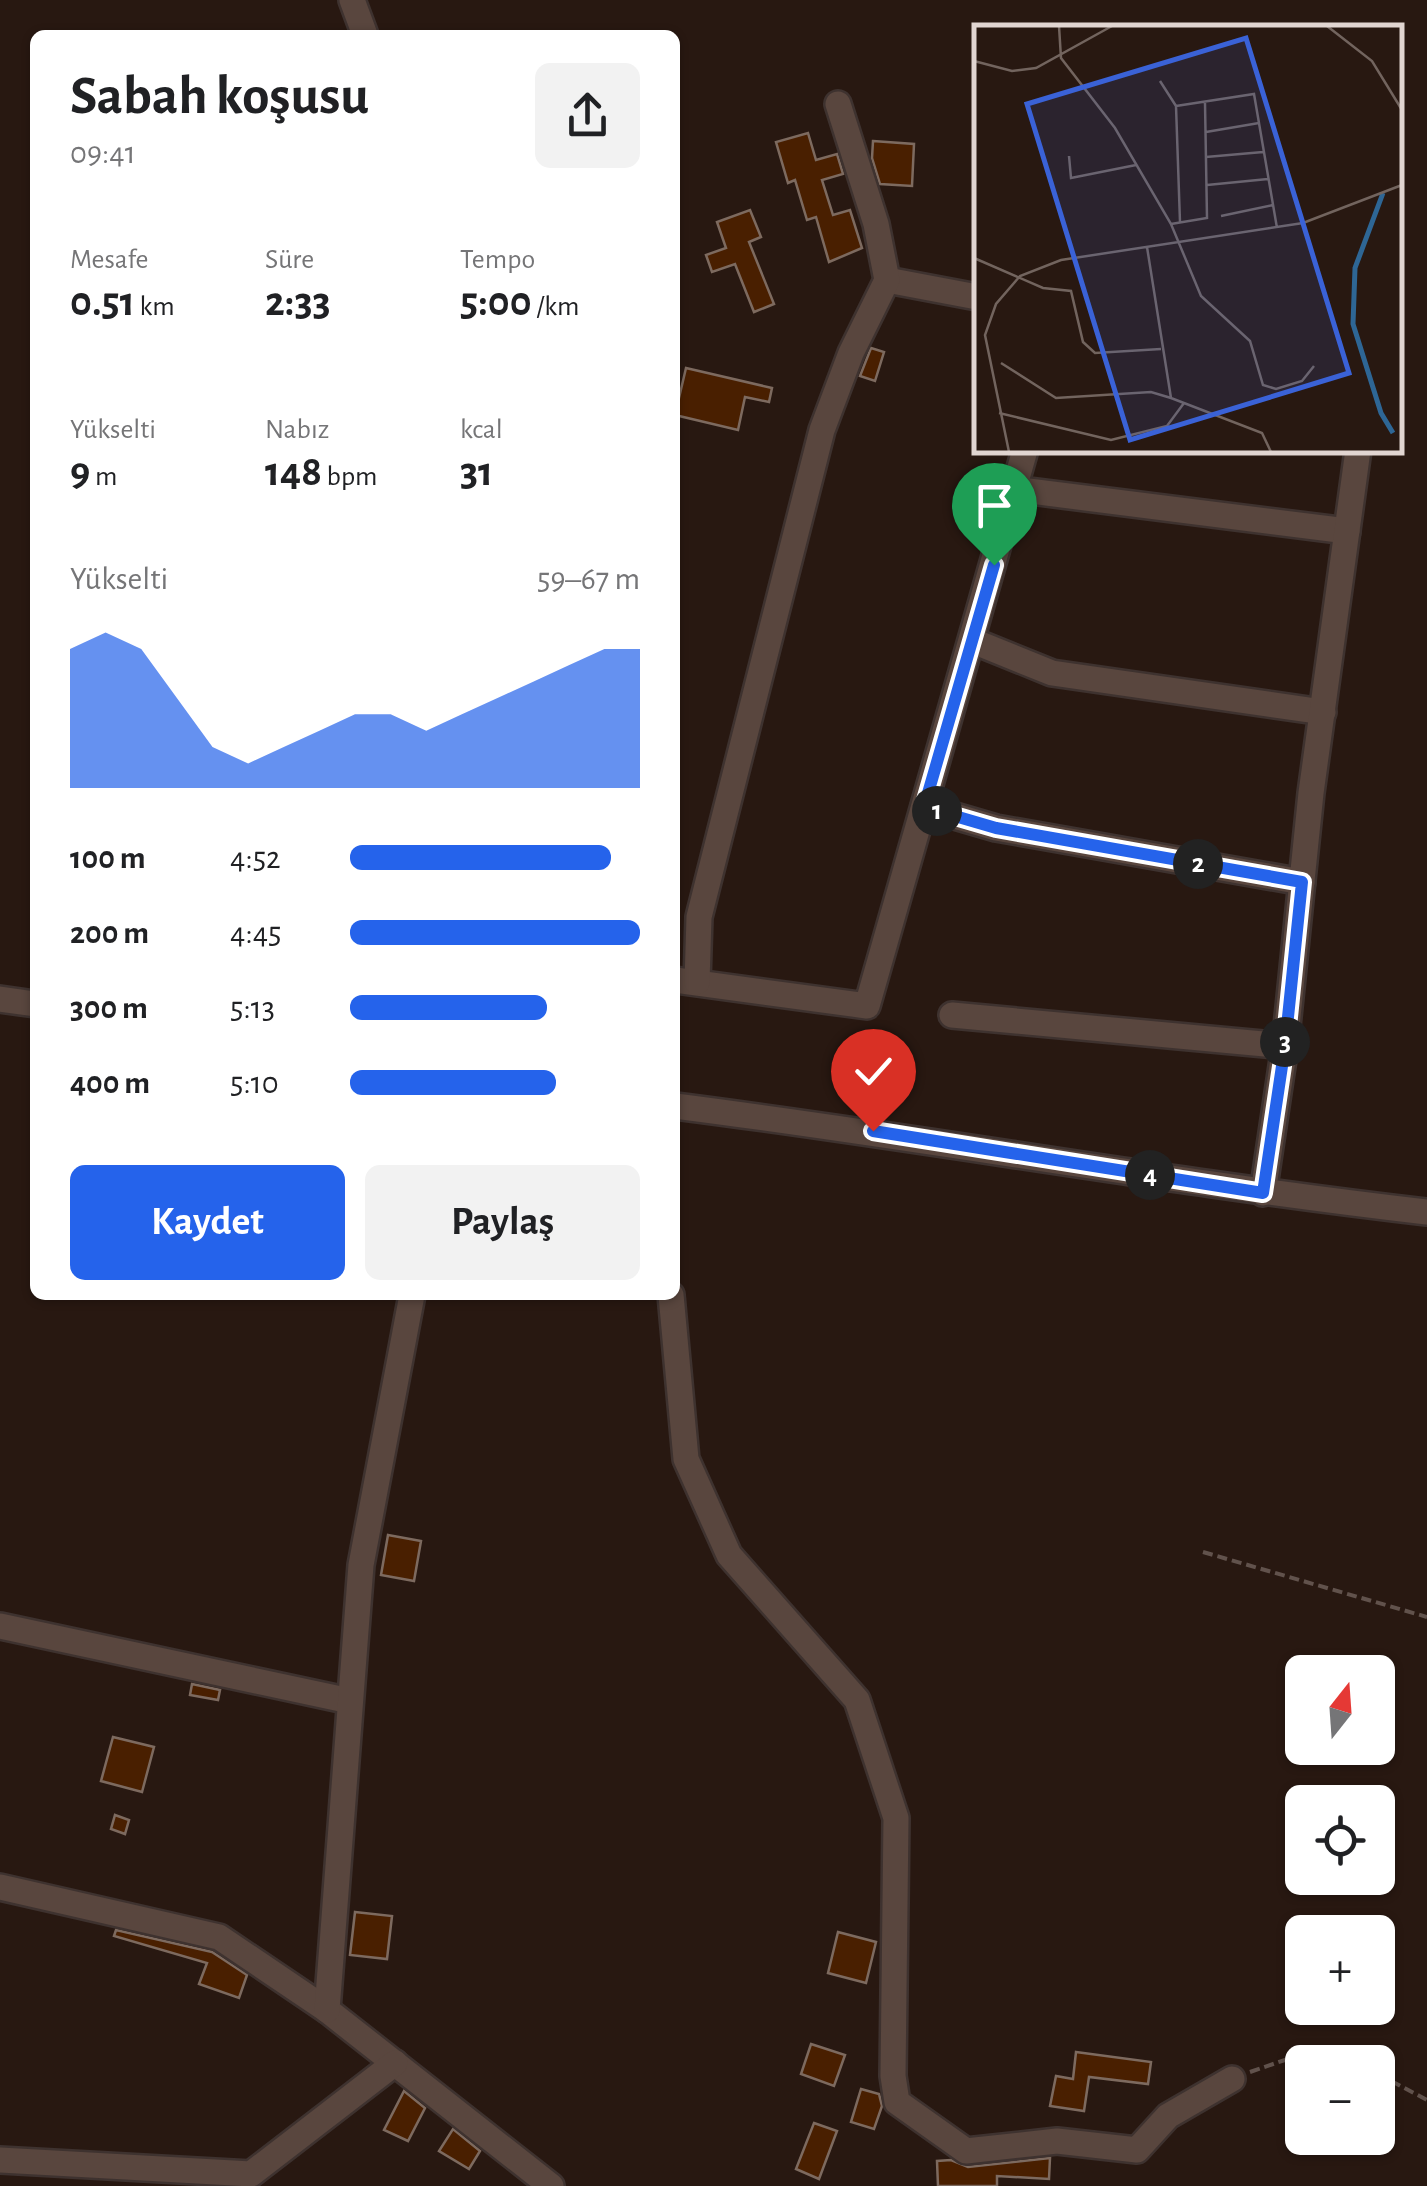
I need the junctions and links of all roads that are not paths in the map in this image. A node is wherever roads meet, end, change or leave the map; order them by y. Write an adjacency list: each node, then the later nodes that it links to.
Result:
1 (352, 0): 2 (street)
2 (363, 30)
3 (838, 104): 4 (street)
4 (887, 280): 5 (street); 14 (street)
5 (974, 296)
6 (1024, 452): 8 (street)
7 (1358, 452): 9 (street)
8 (1014, 489): 9 (street); 10 (street)
9 (1347, 531): 11 (street)
10 (973, 641): 11 (street); 12 (street)
11 (1322, 712): 13 (street)
12 (924, 807): 13 (street); 14 (street)
13 (1302, 882): 18 (street)
14 (686, 981)
15 (0, 999): 16 (street)
16 (30, 1003)
17 (952, 1015): 18 (street)
18 (1285, 1046): 20 (street)
19 (680, 1107): 20 (street)
20 (1264, 1185): 21 (street)
21 (1427, 1212)
22 (411, 1300): 25 (street)
23 (671, 1300): 29 (street)
24 (0, 1626): 25 (street)
25 (350, 1702): 27 (street)
26 (0, 1887): 27 (street)
27 (327, 2010): 28 (street)
28 (396, 2064): 30 (street); 31 (street)
29 (1232, 2079)
30 (0, 2160)
31 (551, 2186)

